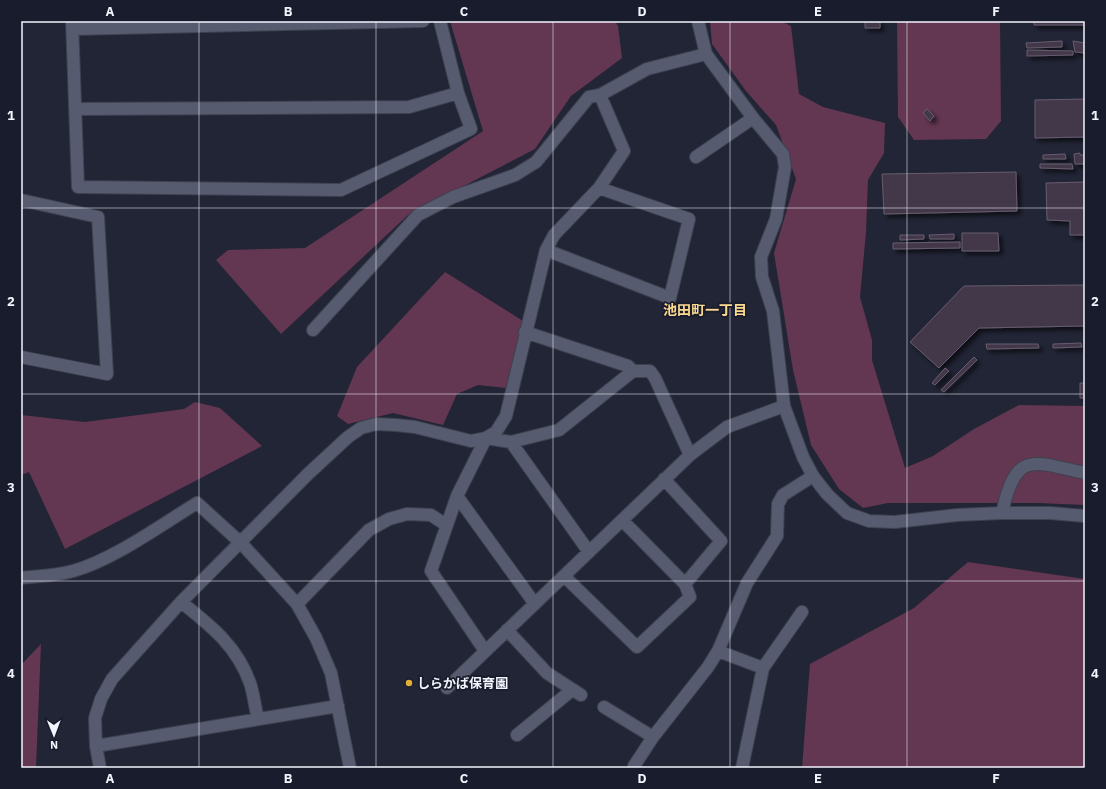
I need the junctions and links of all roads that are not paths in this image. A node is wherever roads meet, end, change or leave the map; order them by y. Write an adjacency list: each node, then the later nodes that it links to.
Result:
1 (423, 21): 4 (street)
2 (440, 21): 6 (street)
3 (698, 21): 5 (street)
4 (73, 25): 8 (street)
5 (706, 54): 7 (street); 9 (street)
6 (458, 94): 8 (street); 8 (street)
7 (600, 95): 11 (street); 14 (street)
8 (75, 109)
9 (753, 118): 10 (street); 18 (street)
10 (696, 157)
11 (599, 188): 13 (street); 13 (street)
12 (21, 200): 16 (street)
13 (546, 250): 15 (street)
14 (313, 330)
15 (525, 332): 17 (street); 19 (street)
16 (21, 357)
17 (633, 371): 20 (street); 21 (street)
18 (784, 406): 21 (street); 23 (street)
19 (486, 438): 20 (street); 25 (street); 30 (street)
20 (511, 442): 31 (street)
21 (690, 455): 24 (street)
22 (1085, 473): 26 (street)
23 (813, 476): 26 (street); 40 (street)
24 (664, 479): 28 (street); 34 (street)
25 (457, 496): 29 (street); 37 (street)
26 (1002, 513): 27 (street)
27 (1085, 516)
28 (622, 520): 31 (street); 34 (street)
29 (446, 525): 36 (street); 41 (street)
30 (241, 542): 33 (street); 35 (street); 36 (street)
31 (589, 552): 32 (street)
32 (564, 576): 34 (street); 37 (street)
33 (21, 578)
34 (685, 584)
35 (181, 602): 46 (street); 49 (street)
36 (298, 604): 44 (street)
37 (535, 604): 39 (street)
38 (802, 612): 42 (street)
39 (507, 630): 41 (street); 47 (street)
40 (718, 650): 42 (street); 48 (street)
41 (485, 652): 43 (street)
42 (764, 668): 53 (street)
43 (447, 688)
44 (338, 706): 46 (street); 51 (street)
45 (604, 707): 48 (street)
46 (258, 720): 49 (street)
47 (517, 734)
48 (653, 737): 52 (street)
49 (96, 746): 50 (street)
50 (100, 768)
51 (350, 768)
52 (634, 768)
53 (742, 768)

